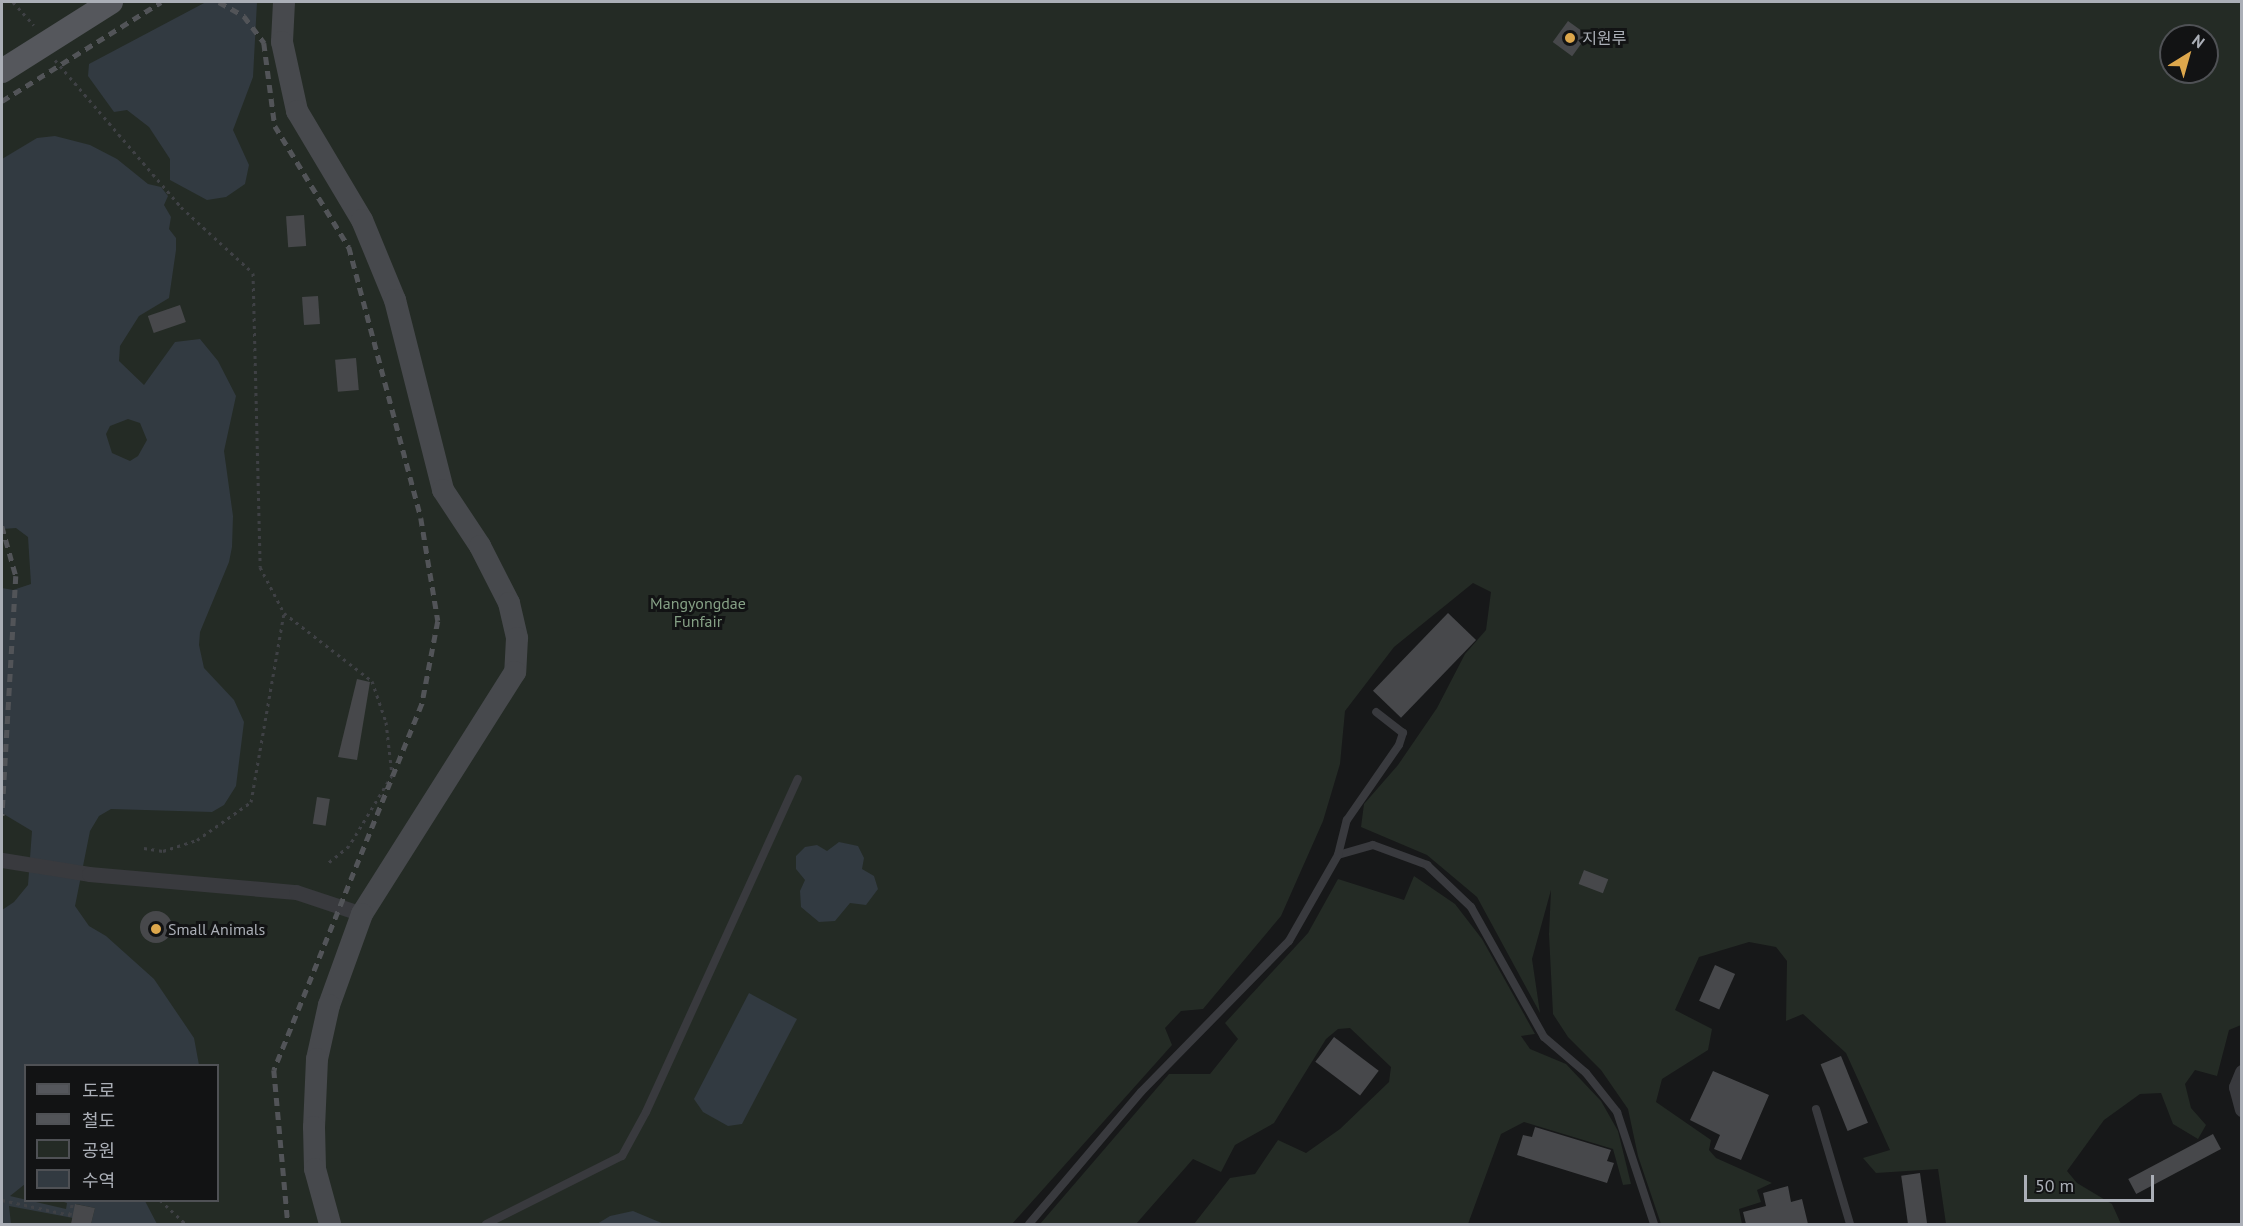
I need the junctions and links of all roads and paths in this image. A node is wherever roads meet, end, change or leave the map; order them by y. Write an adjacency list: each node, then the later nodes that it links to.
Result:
1 (13, 2): 4 (path)
2 (111, 2): 4 (main road)
3 (284, 2): 13 (street)
4 (38, 31): 5 (main road); 6 (path)
5 (2, 71)
6 (284, 613): 9 (path); 12 (path)
7 (1376, 712): 10 (lane)
8 (798, 779): 22 (lane)
9 (144, 848)
10 (1338, 855): 23 (lane); 24 (lane)
11 (7, 861): 13 (street)
12 (329, 862)
13 (362, 914): 21 (street)
14 (2241, 1072): 16 (street)
15 (1816, 1109): 25 (lane)
16 (2241, 1109)
17 (2, 1200): 18 (path)
18 (73, 1202)
19 (162, 1202): 20 (path)
20 (186, 1224)
21 (330, 1224)
22 (486, 1224)
23 (1029, 1224)
24 (1654, 1224)
25 (1850, 1224)

